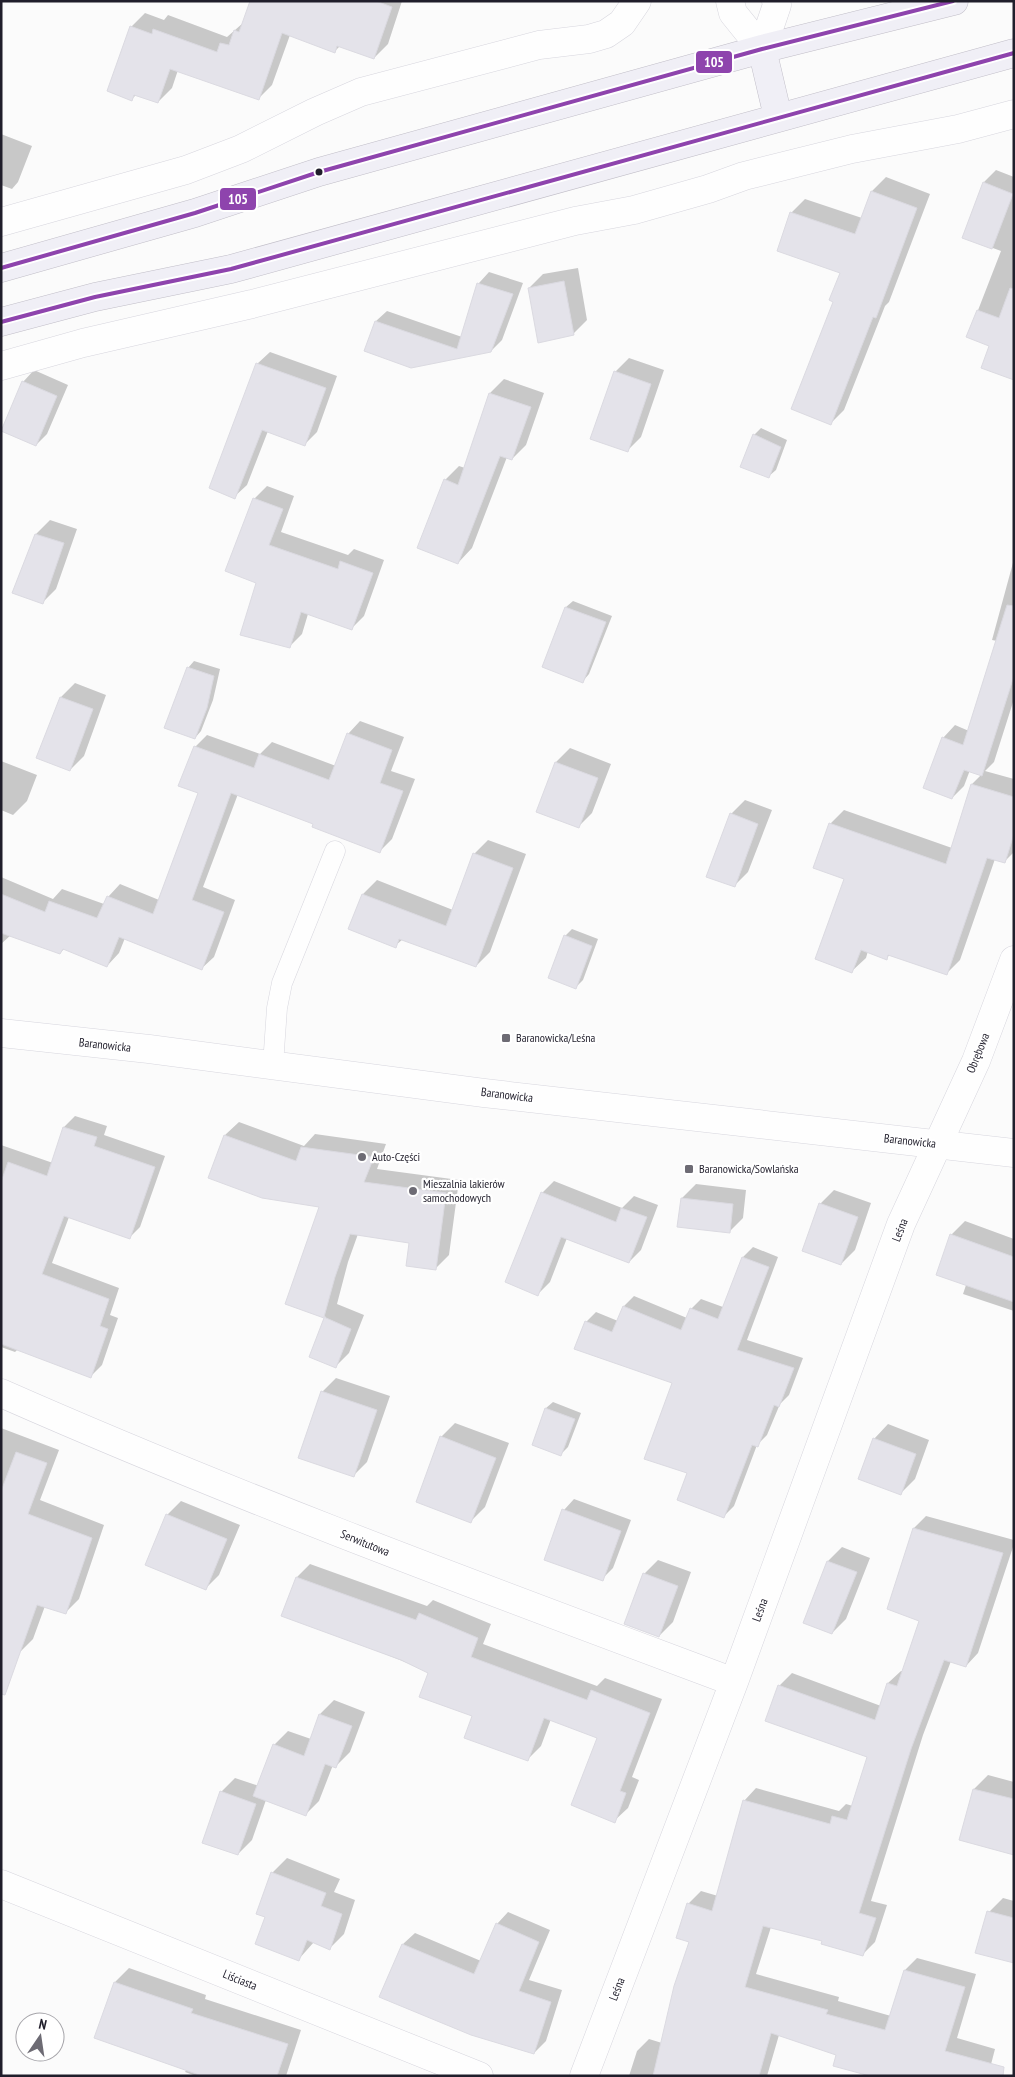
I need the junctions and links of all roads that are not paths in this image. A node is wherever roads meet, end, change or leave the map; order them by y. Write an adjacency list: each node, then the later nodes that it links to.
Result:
1 (636, 1): 9 (street)
2 (730, 1): 5 (street)
3 (776, 1): 5 (street)
4 (954, 1): 5 (highway)
5 (762, 50): 8 (highway); 10 (highway)
6 (1014, 53): 8 (highway)
7 (1014, 114): 12 (street)
8 (778, 117): 11 (highway)
9 (1, 222)
10 (1, 268)
11 (1, 322)
12 (1, 366)
13 (335, 851): 16 (lane)
14 (1014, 960): 17 (street, Obrębowa)
15 (1, 1033): 16 (street, Baranowicka)
16 (273, 1065): 17 (street, Baranowicka)
17 (938, 1144): 18 (street, Baranowicka); 20 (street, Leśna)
18 (1014, 1153)
19 (1, 1393): 20 (street, Serwitutowa)
20 (734, 1682): 23 (street, Leśna)
21 (1, 1884): 22 (street, Liściasta)
22 (479, 2076)
23 (584, 2076)

